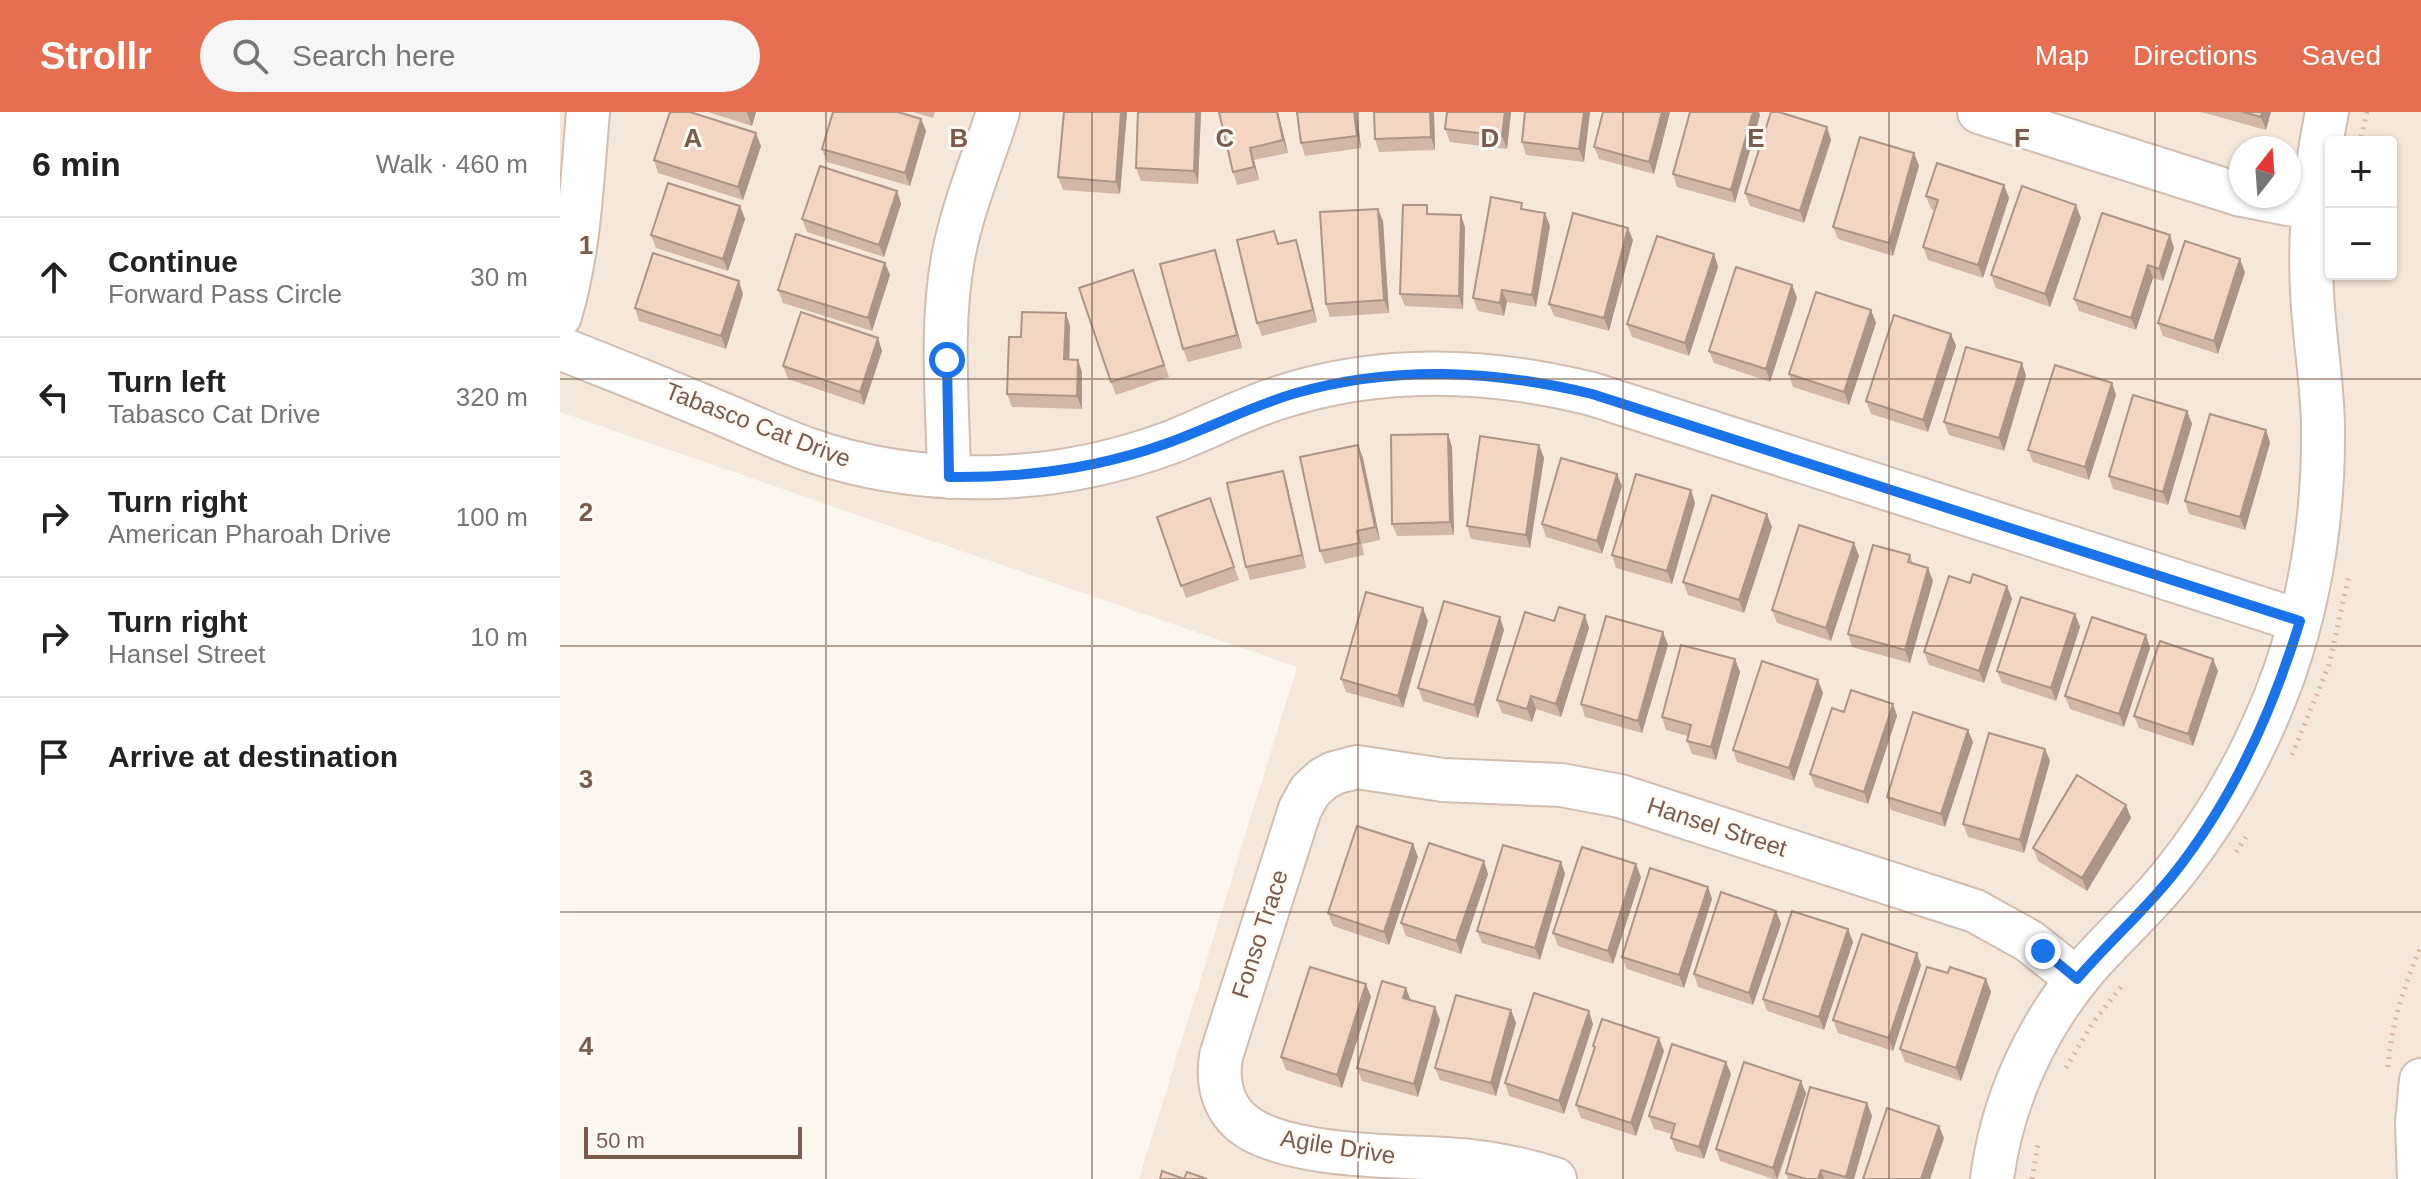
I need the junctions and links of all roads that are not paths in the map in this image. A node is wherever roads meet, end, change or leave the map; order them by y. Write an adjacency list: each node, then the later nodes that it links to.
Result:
1 (588, 112): 8 (street)
2 (998, 112): 10 (street)
3 (1979, 112): 5 (street)
4 (2327, 112): 7 (street)
5 (2229, 191)
6 (2301, 207): 7 (street)
7 (2313, 209): 11 (street)
8 (560, 316)
9 (560, 348): 10 (street, Tabasco Cat Drive)
10 (949, 477): 11 (street, Tabasco Cat Drive)
11 (2300, 621): 13 (street)
12 (1330, 775): 13 (street, Hansel Street); 15 (street, Fonso Trace)
13 (2077, 979): 17 (street)
14 (2421, 1080): 18 (street)
15 (1227, 1105): 16 (street, Agile Drive)
16 (1555, 1179)
17 (1992, 1179)
18 (2419, 1179)

